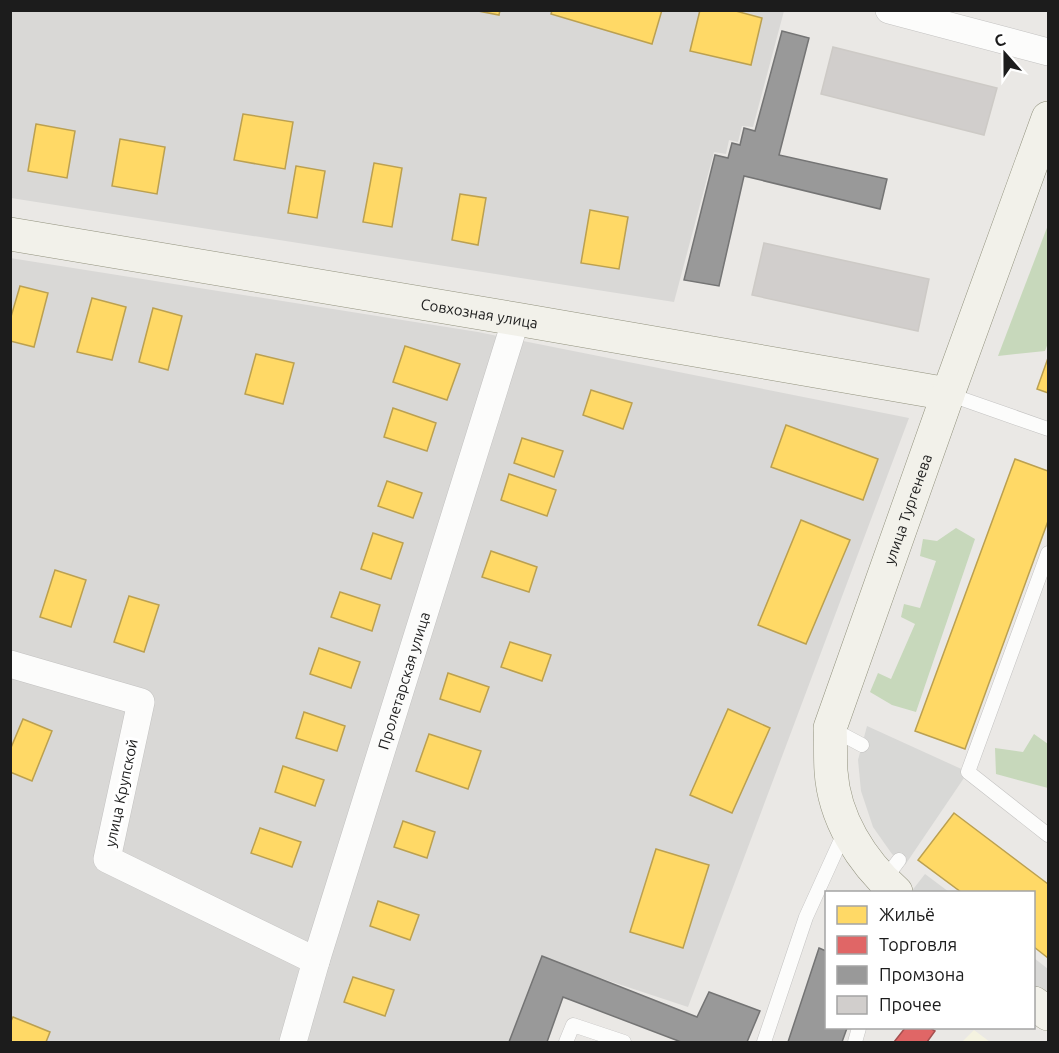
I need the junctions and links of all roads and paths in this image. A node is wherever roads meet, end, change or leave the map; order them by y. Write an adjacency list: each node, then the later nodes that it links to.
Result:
1 (889, 10): 2 (street)
2 (1048, 52)
3 (1048, 118): 6 (street, улица Тургенева)
4 (10, 234): 5 (street, Совхозная улица)
5 (516, 319): 6 (street, Совхозная улица); 15 (street, Пролетарская улица)
6 (948, 394): 7 (lane); 10 (street, улица Тургенева)
7 (1048, 429)
8 (1048, 553): 13 (lane)
9 (10, 664): 15 (street, улица Крупской)
10 (830, 728): 11 (lane); 12 (street, улица Тургенева)
11 (862, 745)
12 (846, 829): 14 (street, улица Тургенева); 21 (lane)
13 (1048, 835)
14 (893, 878)
15 (316, 961): 18 (street, Пролетарская улица)
16 (1035, 1004): 17 (street)
17 (1048, 1014)
18 (292, 1042)
19 (566, 1042): 20 (lane)
20 (624, 1042)
21 (764, 1042)

